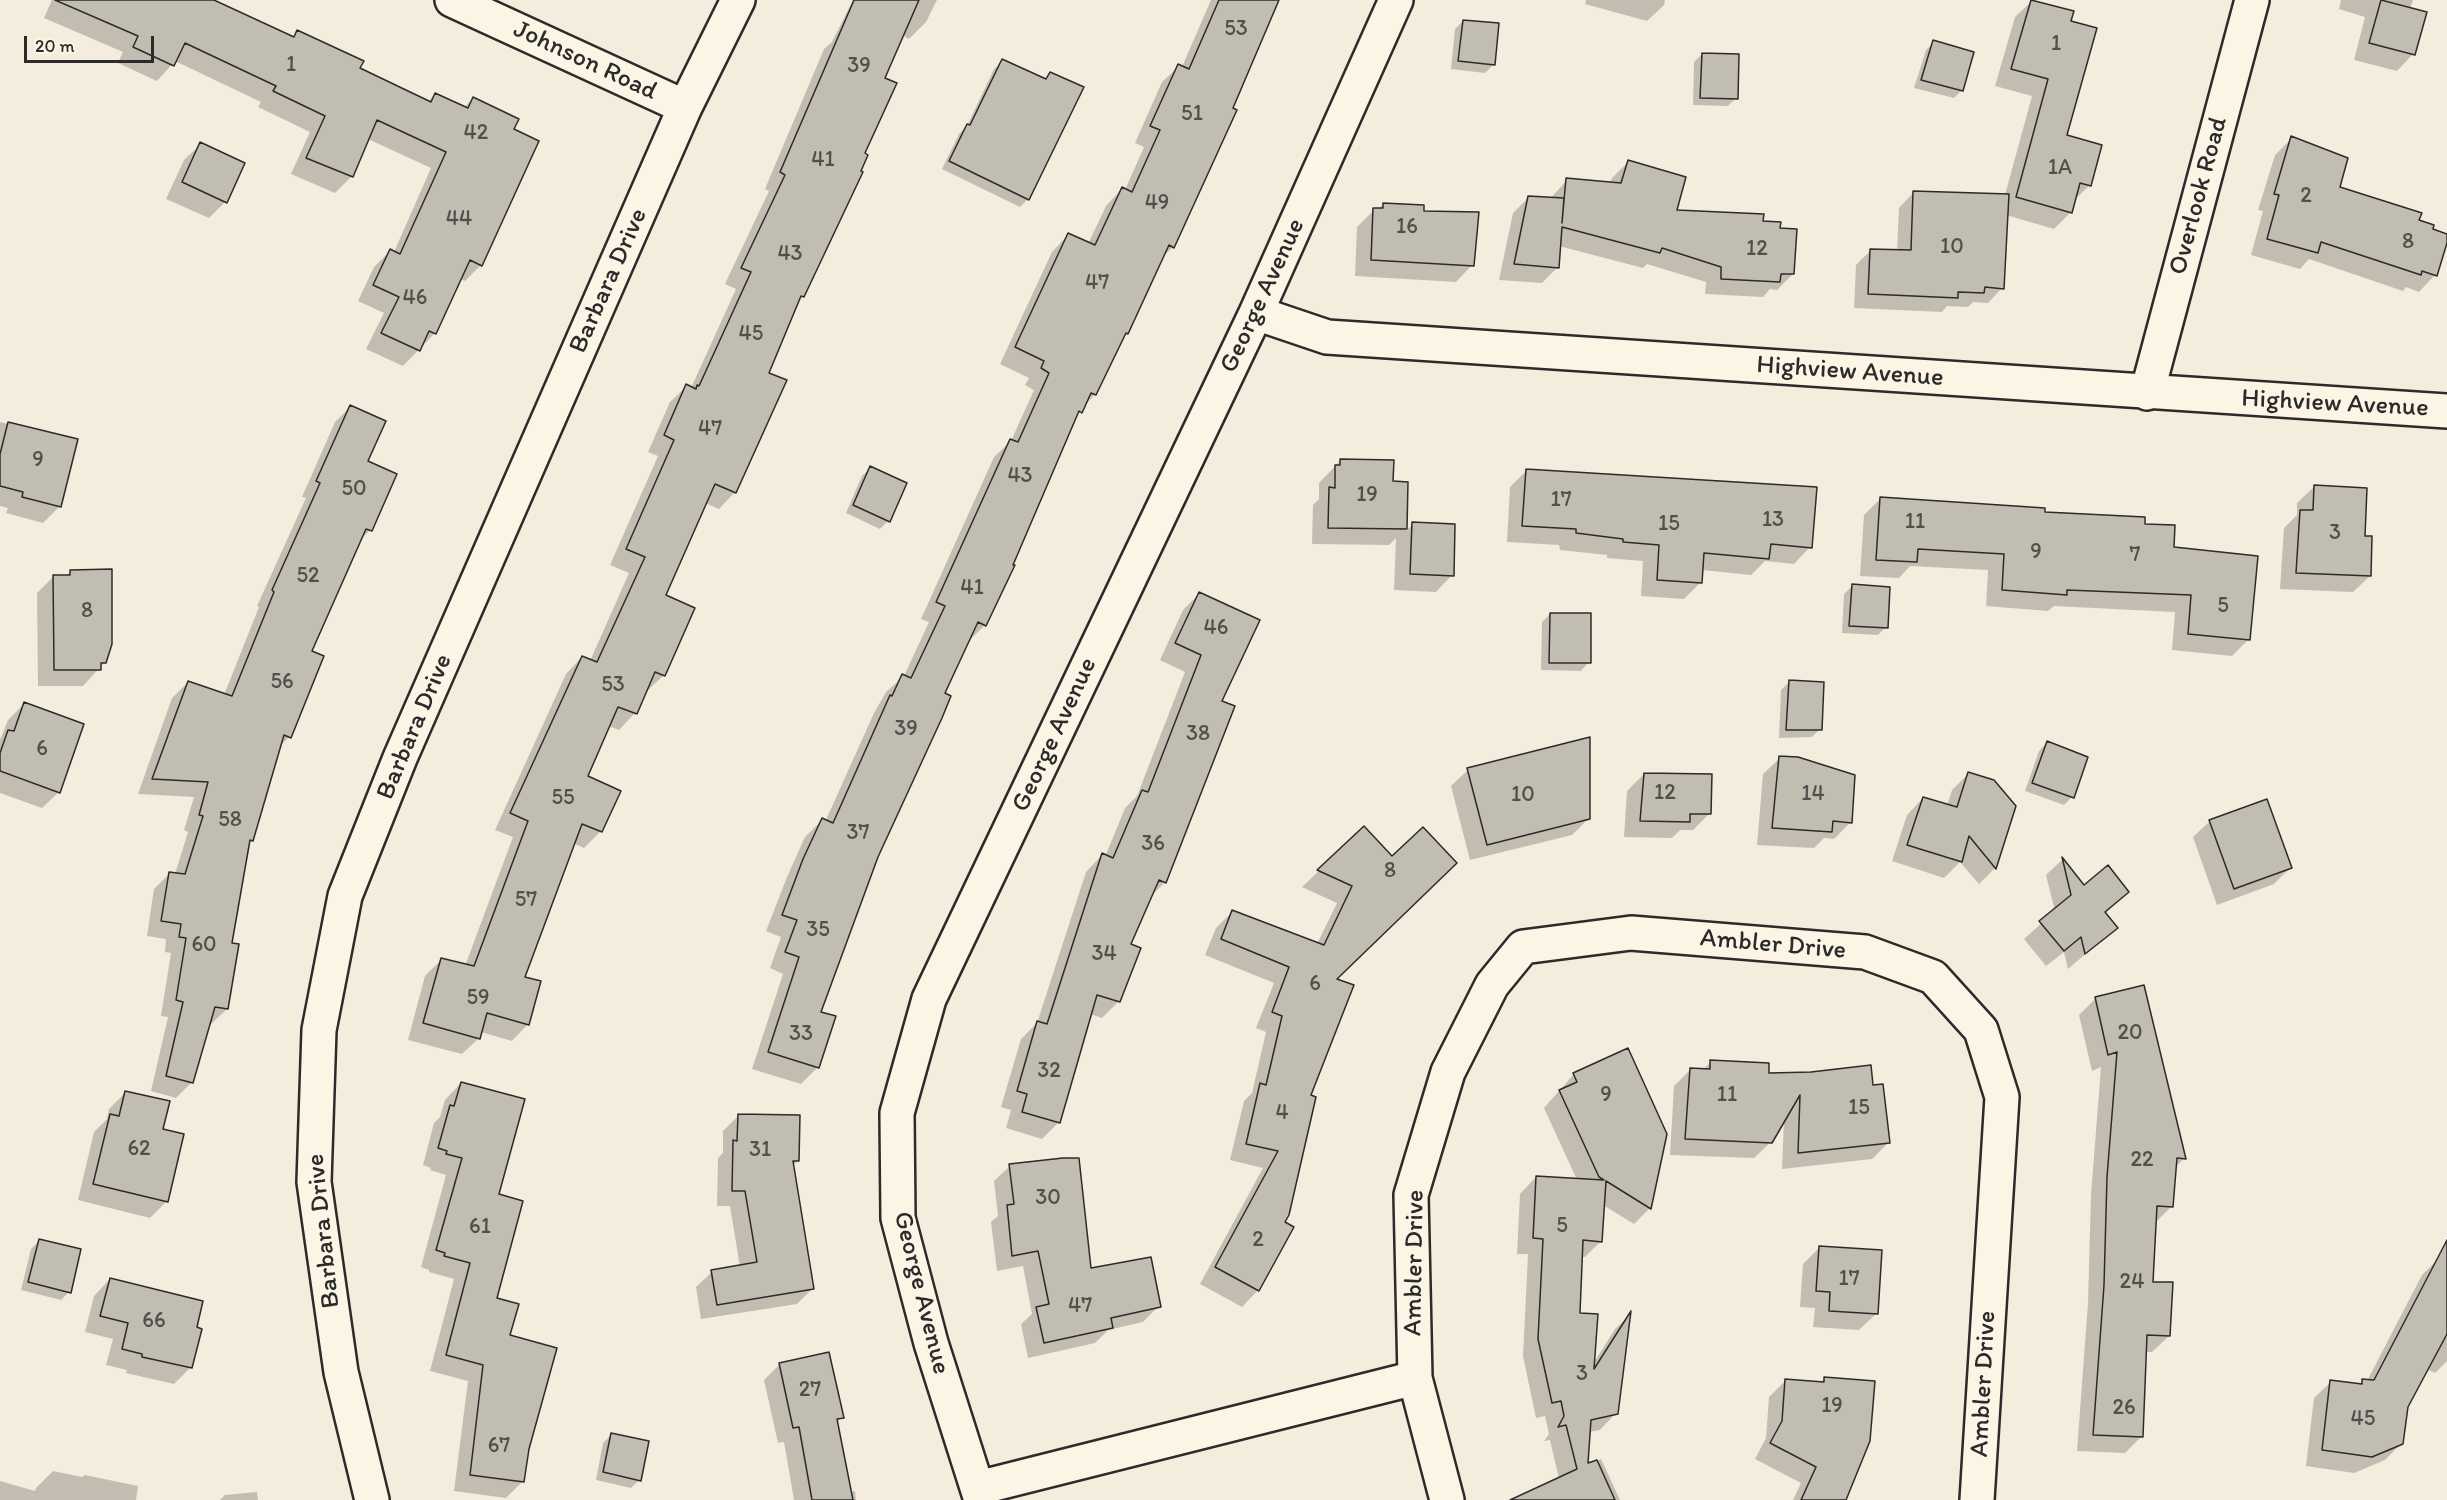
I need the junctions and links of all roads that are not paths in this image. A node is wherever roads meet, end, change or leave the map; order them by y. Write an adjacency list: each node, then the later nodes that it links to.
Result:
1 (452, 0): 5 (street, Johnson Road)
2 (738, 0): 5 (street, Barbara Drive)
3 (1396, 0): 6 (street, George Avenue)
4 (2252, 0): 7 (street, Overlook Road)
5 (685, 107): 11 (street, Barbara Drive)
6 (1256, 313): 7 (street, Highview Avenue); 10 (street, George Avenue)
7 (2147, 393): 8 (street, Highview Avenue)
8 (2447, 411)
9 (1415, 1378): 10 (street); 12 (street, Ambler Drive); 13 (street, Ambler Drive)
10 (979, 1494)
11 (372, 1500)
12 (1447, 1500)
13 (1977, 1500)

